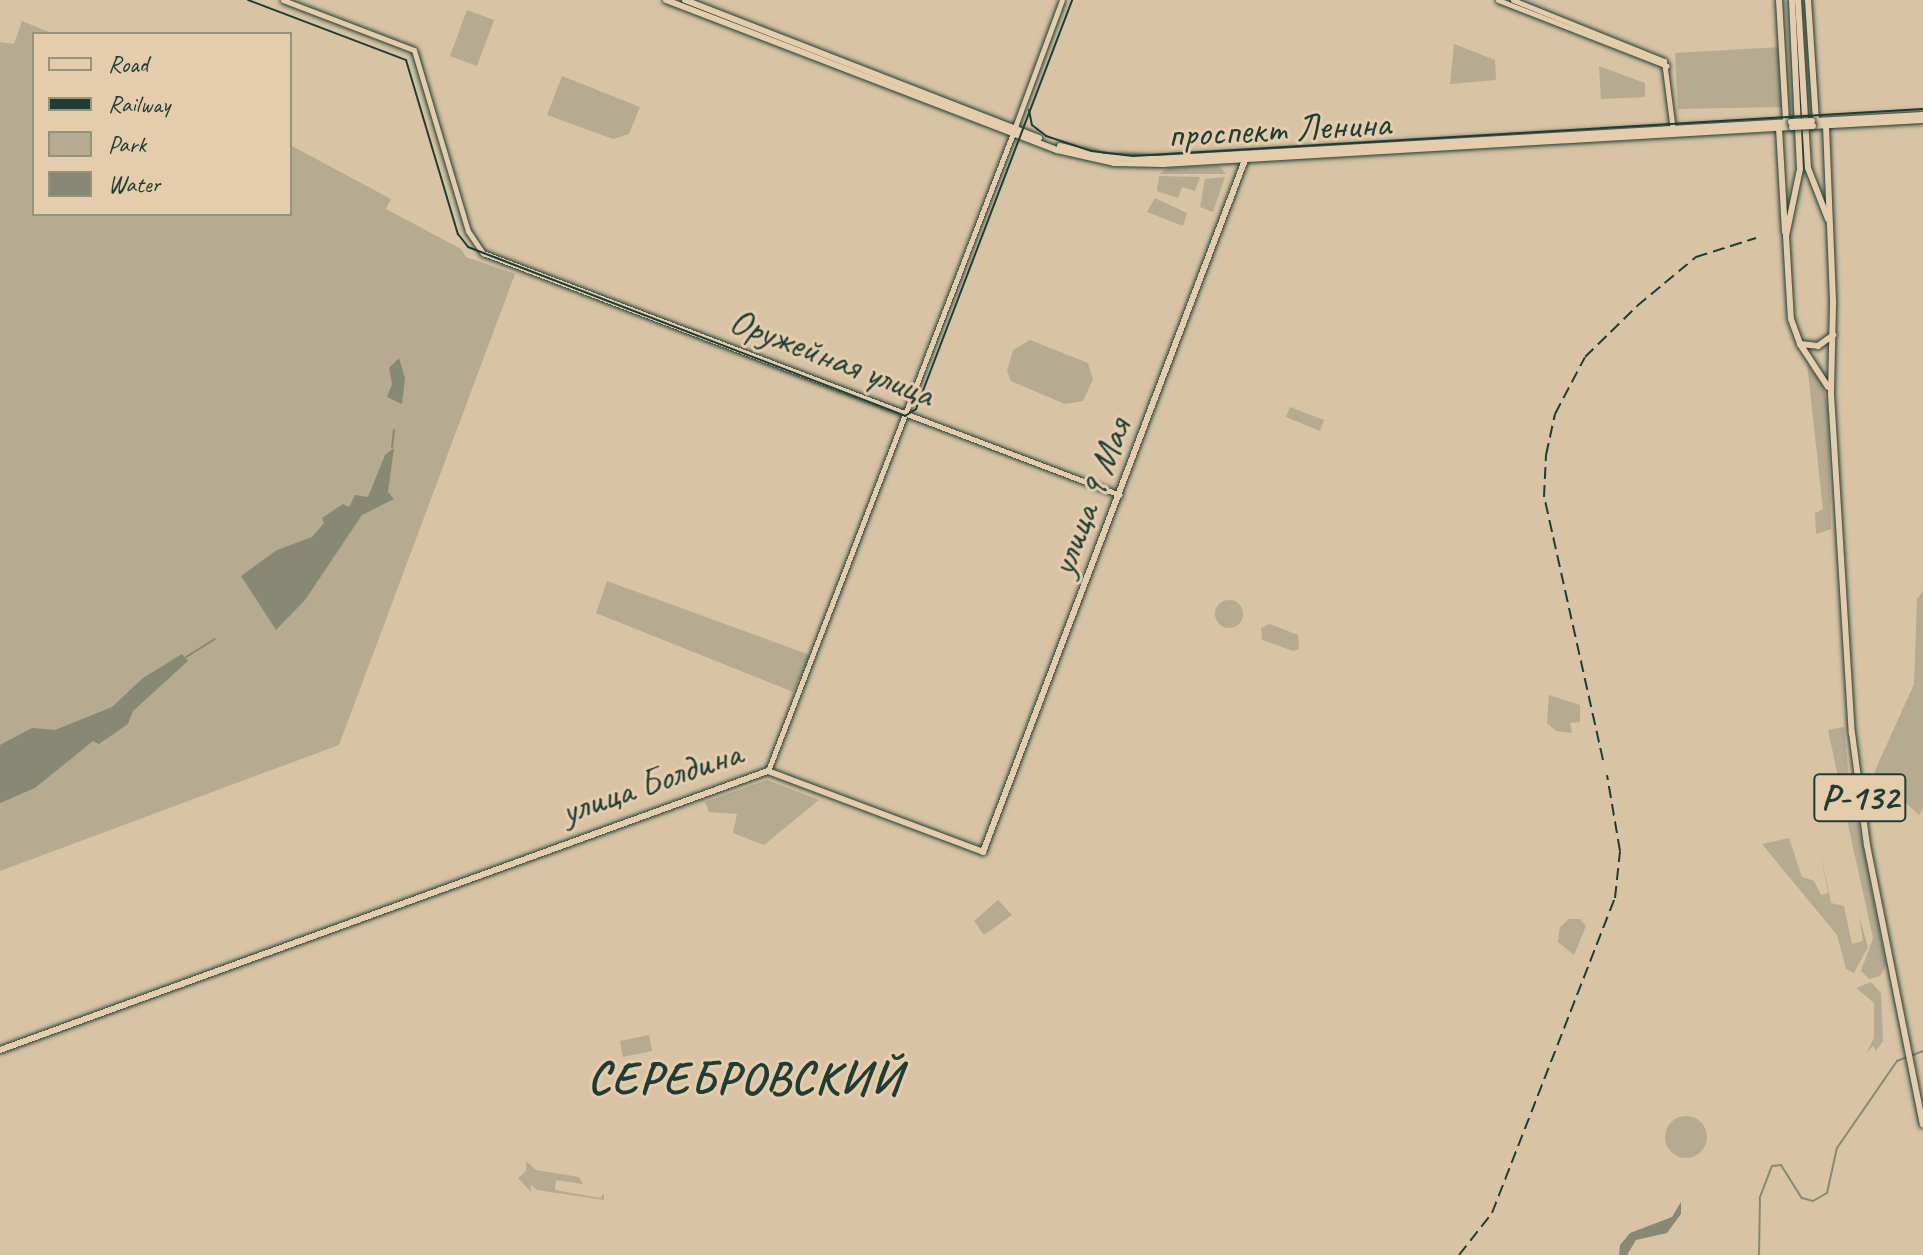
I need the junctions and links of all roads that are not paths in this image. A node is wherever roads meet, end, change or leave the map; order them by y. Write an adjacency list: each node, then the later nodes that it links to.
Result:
1 (283, 0): 26 (street, Оружейная улица)
2 (666, 0): 11 (main road, проспект Ленина)
3 (685, 0): 11 (main road, проспект Ленина)
4 (1062, 0): 18 (street, улица Болдина)
5 (1498, 0): 12 (street)
6 (1513, 0): 12 (street)
7 (1779, 0): 15 (main road)
8 (1792, 0): 22 (main road)
9 (1798, 0): 21 (main road)
10 (1808, 0): 14 (main road)
11 (805, 48): 18 (main road, проспект Ленина)
12 (1657, 59): 19 (street)
13 (1923, 118): 14 (main road, проспект Ленина); 16 (main road, проспект Ленина)
14 (1813, 123): 15 (main road, проспект Ленина, bridge); 16 (main road, проспект Ленина)
15 (1790, 124): 17 (main road, проспект Ленина); 19 (main road, проспект Ленина)
16 (1826, 126): 21 (main road)
17 (1779, 128): 19 (main road, проспект Ленина); 22 (main road)
18 (1014, 129): 20 (main road, проспект Ленина); 20 (main road, проспект Ленина); 26 (street, улица Болдина)
19 (1673, 132): 20 (main road, проспект Ленина)
20 (1246, 157): 27 (main road, улица 9 Мая)
21 (1829, 222): 23 (main road)
22 (1786, 236): 24 (main road)
23 (1833, 335): 24 (main road); 25 (main road)
24 (1800, 344): 25 (main road)
25 (1831, 394): 30 (main road, Р-132)
26 (904, 415): 27 (street, Оружейная улица); 28 (street, улица Болдина)
27 (1121, 495): 28 (main road, улица 9 Мая)
28 (768, 771): 29 (main road, улица Болдина)
29 (0, 1050)
30 (1923, 1124)

